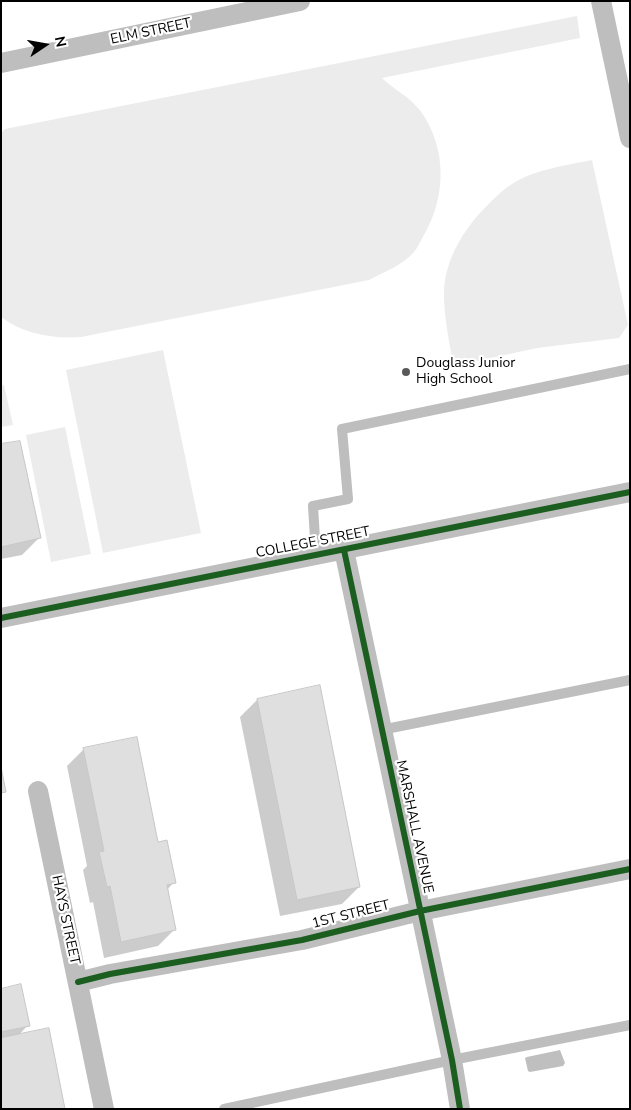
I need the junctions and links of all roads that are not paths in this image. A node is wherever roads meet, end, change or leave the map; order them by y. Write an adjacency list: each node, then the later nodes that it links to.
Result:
1 (300, 1): 3 (street, ELM STREET)
2 (601, 1): 5 (street)
3 (240, 8): 4 (street, ELM STREET)
4 (1, 63)
5 (630, 138)
6 (630, 368): 9 (lane)
7 (630, 492): 8 (street, COLLEGE STREET)
8 (344, 550): 9 (street, COLLEGE STREET); 12 (street, MARSHALL AVENUE)
9 (316, 556): 10 (street, COLLEGE STREET)
10 (1, 618)
11 (630, 680): 12 (lane)
12 (381, 730): 15 (street, MARSHALL AVENUE)
13 (38, 791): 16 (street, HAYS STREET)
14 (630, 869): 15 (street, 1ST STREET)
15 (420, 911): 16 (street, 1ST STREET); 18 (street, MARSHALL AVENUE)
16 (78, 982): 19 (street, HAYS STREET)
17 (630, 1025): 18 (lane)
18 (452, 1060): 20 (lane); 21 (street, MARSHALL AVENUE)
19 (104, 1109)
20 (224, 1109)
21 (460, 1109)

